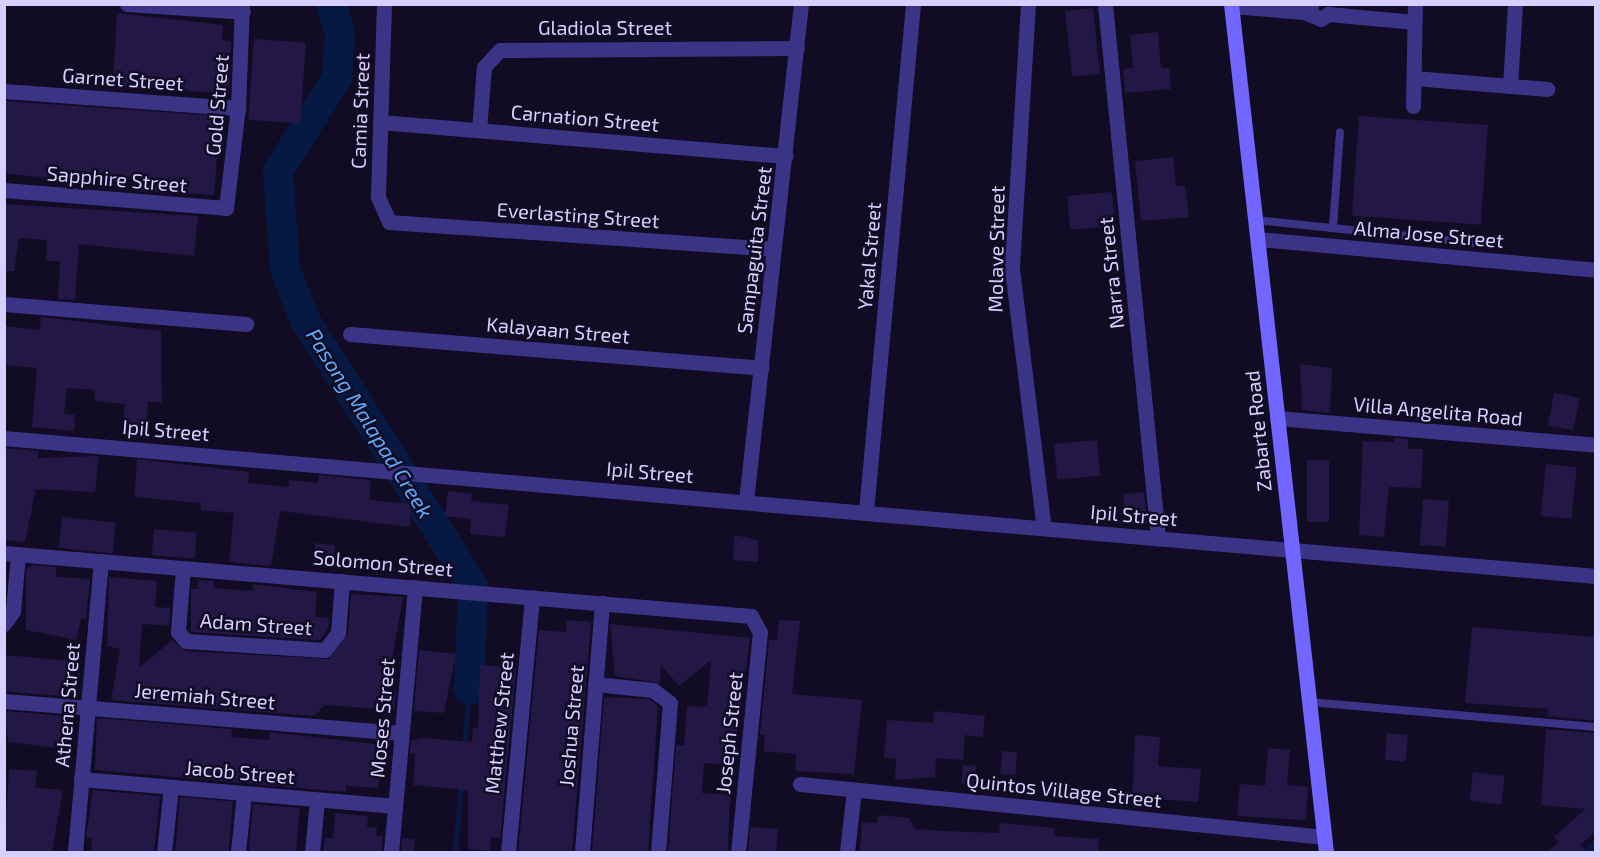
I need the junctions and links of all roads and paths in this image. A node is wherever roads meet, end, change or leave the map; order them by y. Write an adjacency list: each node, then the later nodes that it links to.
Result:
1 (127, 4): 10 (street)
2 (384, 4): 19 (street, Camia Street)
3 (801, 4): 12 (street, Sampaguita Street)
4 (913, 4): 40 (street, Yakal Street)
5 (1028, 4): 41 (street, Molave Street)
6 (1105, 4): 42 (street, Narra Street)
7 (1415, 4): 11 (street)
8 (1515, 4): 14 (street)
9 (1231, 5): 11 (street); 26 (main road, Zabarte Road)
10 (242, 8): 18 (street, Gold Street)
11 (1415, 22): 13 (street)
12 (797, 48): 20 (street, Gladiola Street); 22 (street, Sampaguita Street)
13 (1414, 78): 14 (street); 17 (street)
14 (1510, 86): 15 (street)
15 (1548, 89)
16 (4, 91): 18 (street, Garnet Street)
17 (1413, 106)
18 (238, 108): 24 (street, Gold Street)
19 (380, 122): 20 (street, Carnation Street); 25 (street, Camia Street)
20 (479, 130): 22 (street, Carnation Street)
21 (1340, 132): 27 (lane)
22 (786, 156): 30 (street, Sampaguita Street)
23 (4, 190): 24 (street, Sapphire Street)
24 (226, 208)
25 (382, 217): 30 (street, Everlasting Street)
26 (1256, 220): 27 (lane); 28 (main road, Zabarte Road)
27 (1333, 227): 29 (lane)
28 (1258, 239): 31 (street, Alma Jose Street); 36 (main road, Zabarte Road)
29 (1494, 245)
30 (773, 249): 35 (street, Sampaguita Street)
31 (1596, 270)
32 (4, 304): 33 (street)
33 (246, 324)
34 (350, 334): 35 (street, Kalayaan Street)
35 (762, 368): 39 (street, Sampaguita Street)
36 (1277, 418): 38 (street, Villa Angelita Road); 43 (main road, Zabarte Road)
37 (4, 438): 39 (street, Ipil Street)
38 (1596, 445)
39 (746, 501): 40 (street, Ipil Street)
40 (866, 512): 41 (street, Ipil Street)
41 (1044, 528): 42 (street, Ipil Street)
42 (1158, 538): 43 (street, Ipil Street)
43 (1292, 550): 47 (street); 56 (main road, Zabarte Road)
44 (11, 553): 45 (street, Solomon Street); 53 (street)
45 (101, 561): 46 (street, Solomon Street); 57 (street, Athena Street)
46 (183, 568): 48 (street, Solomon Street); 48 (street, Adam Street)
47 (1596, 576)
48 (342, 581): 49 (street, Solomon Street)
49 (415, 587): 50 (street, Solomon Street); 59 (street, Moses Street)
50 (532, 597): 51 (street, Solomon Street); 73 (street, Matthew Street)
51 (602, 603): 52 (street, Solomon Street); 54 (street, Joshua Street)
52 (756, 620): 76 (street, Joseph Street)
53 (4, 624)
54 (595, 684): 74 (street, Joshua Street); 75 (street)
55 (4, 701): 57 (street, Jeremiah Street)
56 (1309, 702): 58 (lane); 67 (main road, Zabarte Road)
57 (88, 708): 59 (street, Jeremiah Street); 60 (street, Athena Street)
58 (1596, 727)
59 (401, 733): 66 (street, Moses Street)
60 (81, 779): 62 (street, Jacob Street); 68 (street, Athena Street)
61 (800, 784): 63 (street, Quintos Village Street)
62 (171, 787): 64 (street, Jacob Street); 69 (street)
63 (854, 789): 67 (street, Quintos Village Street); 77 (street)
64 (244, 794): 65 (street, Jacob Street); 70 (street)
65 (317, 800): 66 (street, Jacob Street); 71 (street)
66 (395, 806): 72 (street, Moses Street)
67 (1325, 845)
68 (75, 852)
69 (164, 852)
70 (238, 852)
71 (312, 852)
72 (391, 852)
73 (508, 852)
74 (582, 852)
75 (658, 852)
76 (738, 852)
77 (847, 852)

